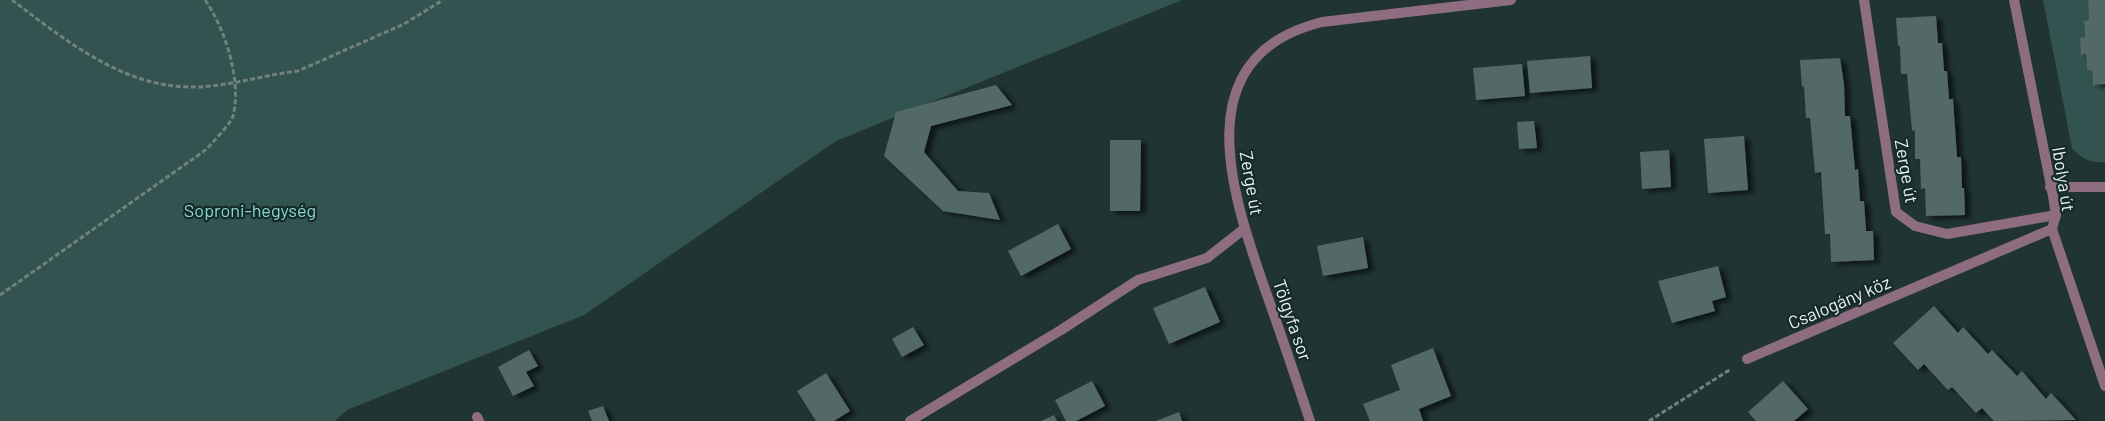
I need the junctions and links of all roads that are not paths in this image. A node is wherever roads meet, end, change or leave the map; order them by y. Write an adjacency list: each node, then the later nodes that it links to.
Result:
1 (1511, 0): 7 (street, Zerge út)
2 (1864, 0): 6 (street, Zerge út)
3 (2014, 0): 4 (street, Ibolya út)
4 (2050, 187): 5 (street); 6 (street, Ibolya út)
5 (2105, 187)
6 (2056, 215): 8 (street, Ibolya út)
7 (1244, 229): 11 (street, Zerge út); 12 (street, Tölgyfa sor)
8 (2052, 229): 9 (street, Csalogány köz); 10 (street, Ibolya út)
9 (1747, 359)
10 (2105, 386)
11 (910, 421)
12 (1310, 421)

